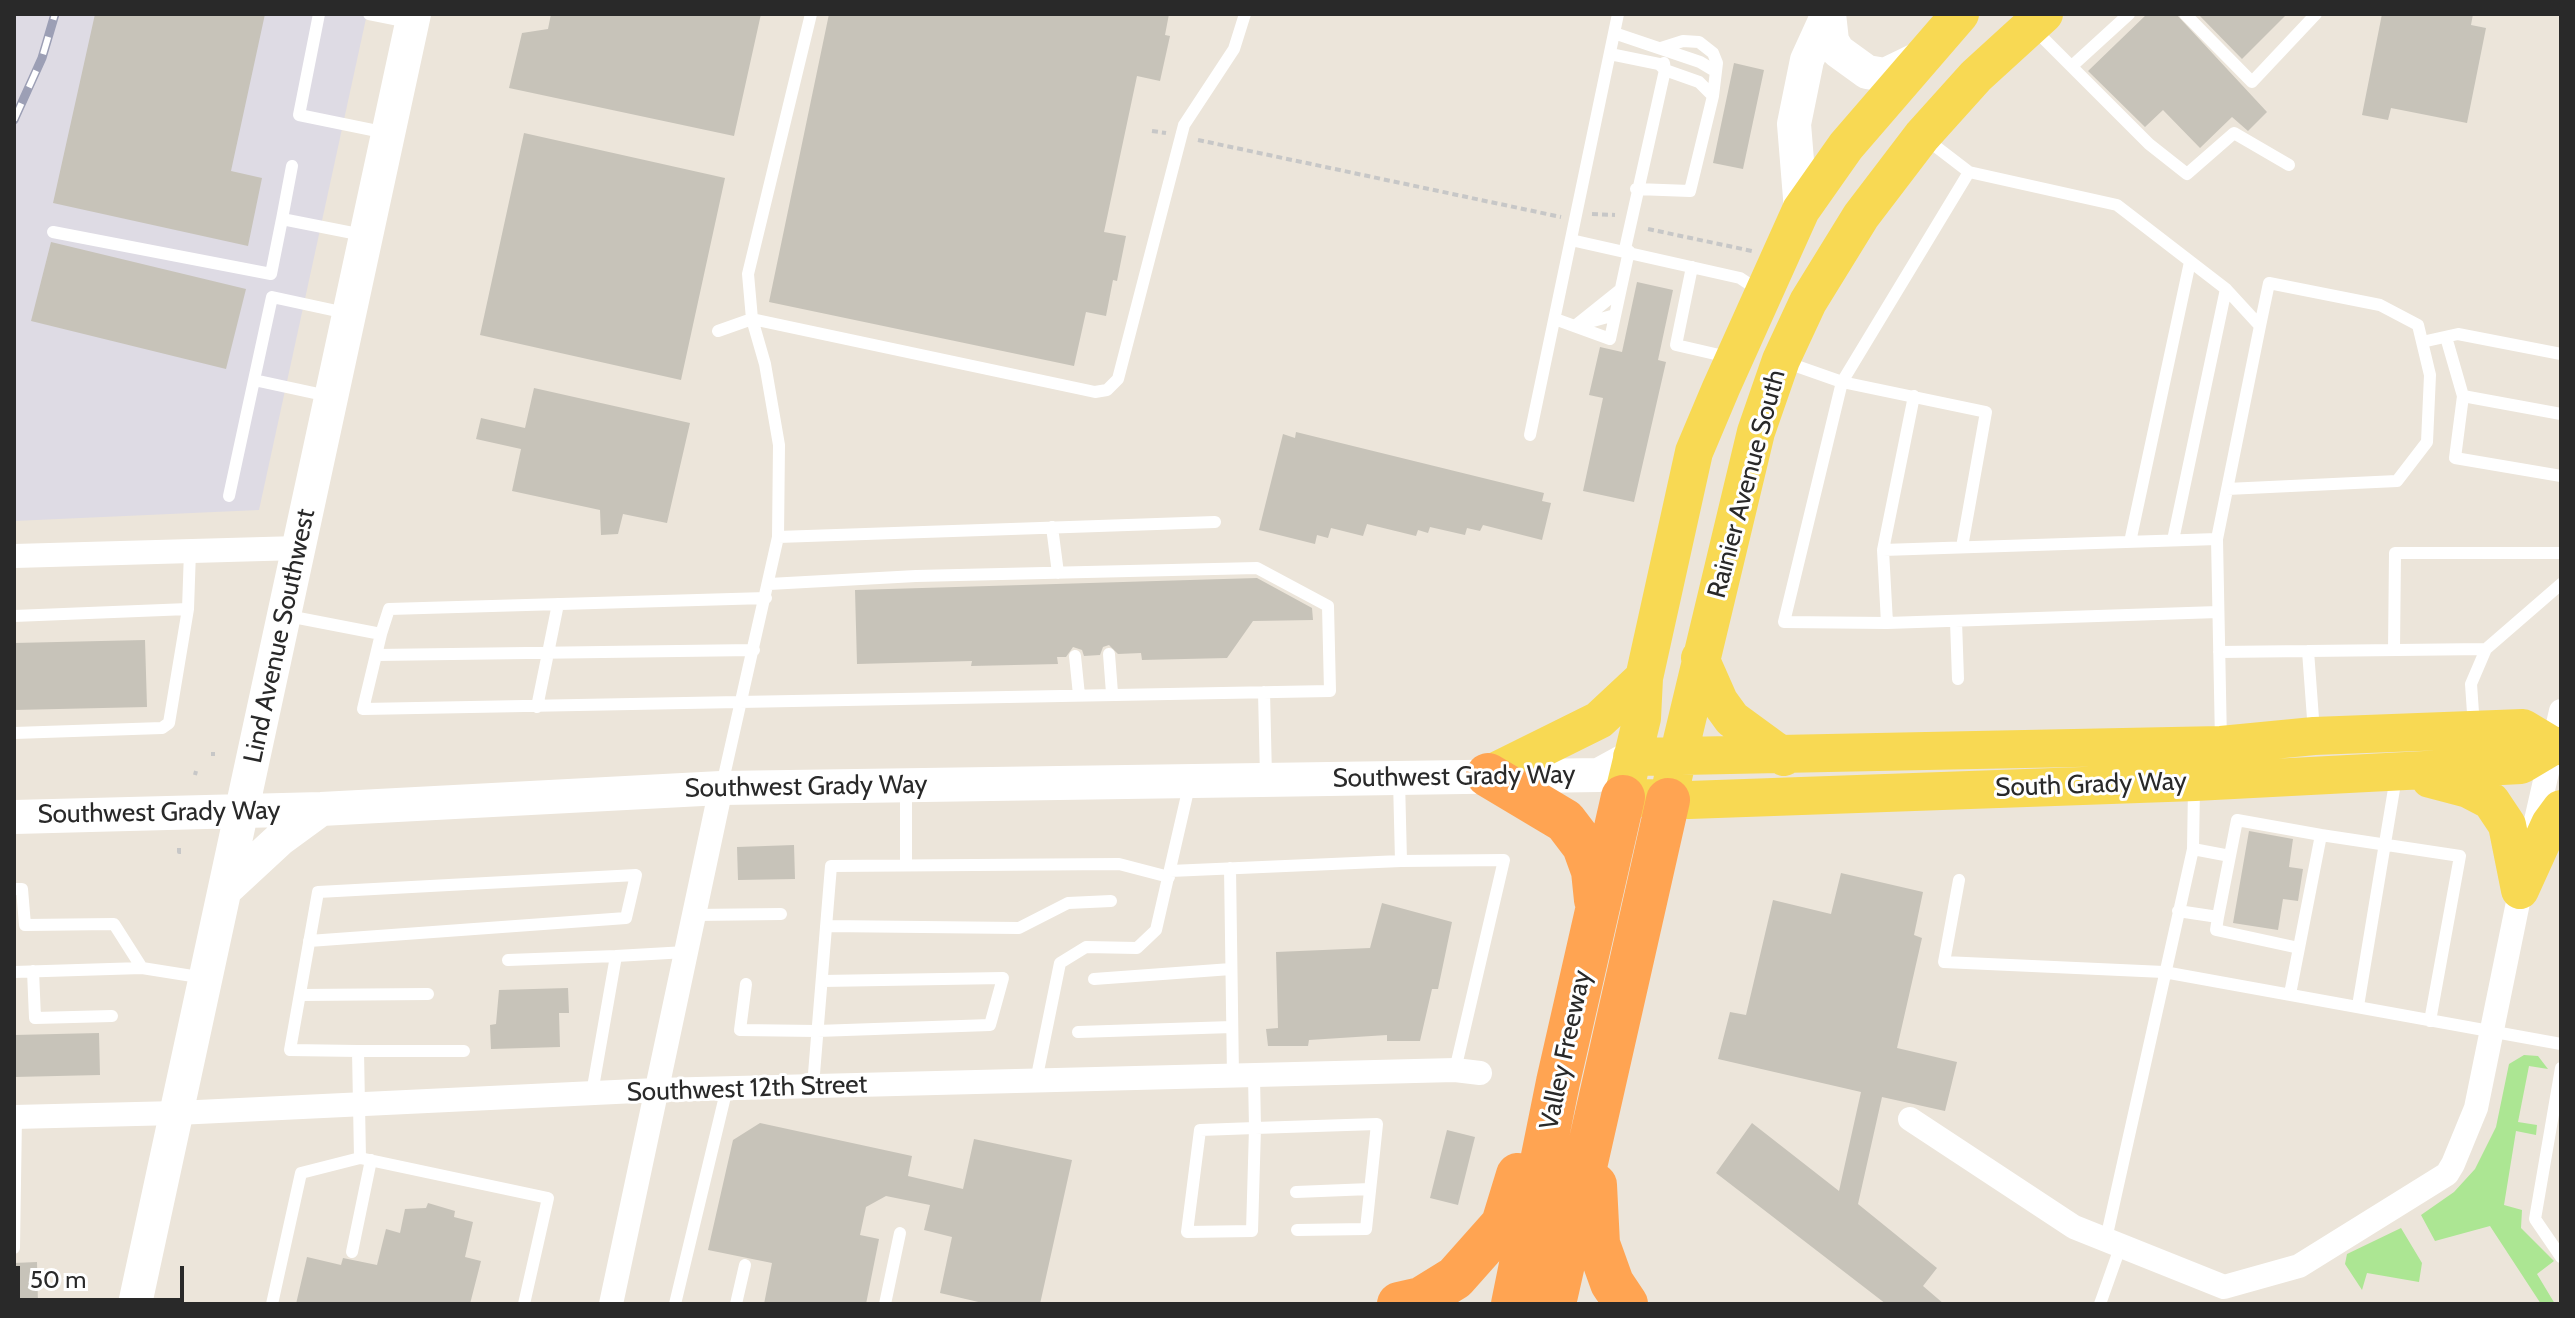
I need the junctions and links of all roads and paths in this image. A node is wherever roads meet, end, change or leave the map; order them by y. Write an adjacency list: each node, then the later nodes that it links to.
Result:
1 (319, 14): 22 (lane)
2 (369, 14): 11 (lane)
3 (811, 14): 45 (lane)
4 (1245, 14): 23 (lane)
5 (1618, 14): 13 (lane)
6 (1828, 14): 16 (main road); 29 (main road)
7 (1960, 14): 16 (main road, Rainier Avenue South)
8 (2129, 14): 17 (lane)
9 (2185, 14): 10 (lane)
10 (2316, 14)
11 (413, 18): 22 (main road, Lind Avenue Southwest)
12 (2037, 20): 17 (lane); 24 (main road, Rainier Avenue South)
13 (1614, 33): 14 (lane); 15 (lane)
14 (1661, 48): 18 (lane); 19 (lane); 19 (lane)
15 (1610, 54): 18 (lane); 31 (lane)
16 (1916, 60): 29 (main road, Rainier Avenue South)
17 (2072, 66): 25 (lane)
18 (1665, 70): 20 (lane); 28 (lane)
19 (1715, 71): 20 (lane)
20 (1713, 96): 28 (lane)
21 (1152, 131): 23 (path)
22 (388, 133): 34 (main road, Lind Avenue Southwest)
23 (1180, 136): 31 (path); 45 (lane)
24 (1922, 136): 27 (lane); 54 (main road, Rainier Avenue South)
25 (2289, 165)
26 (292, 166): 30 (lane)
27 (1969, 172): 38 (lane); 56 (lane)
28 (1636, 189): 32 (lane)
29 (1801, 210): 42 (main road, Rainier Avenue South)
30 (282, 219): 33 (lane); 34 (lane)
31 (1575, 220): 32 (path); 35 (lane)
32 (1629, 225): 36 (lane); 37 (path)
33 (53, 232)
34 (366, 235): 43 (main road, Lind Avenue Southwest)
35 (1571, 240): 36 (lane); 46 (lane)
36 (1627, 250): 39 (lane); 41 (lane)
37 (1752, 251)
38 (2190, 262): 40 (lane); 70 (lane)
39 (1692, 267): 42 (lane); 53 (lane)
40 (2226, 289): 48 (lane); 69 (lane)
41 (1620, 290): 44 (lane); 47 (lane)
42 (1763, 294): 53 (main road, Rainier Avenue South)
43 (349, 313): 55 (lane); 59 (main road, Lind Avenue Southwest)
44 (1615, 315): 47 (lane); 47 (lane)
45 (752, 319): 49 (lane); 67 (lane)
46 (1555, 319): 47 (lane); 61 (lane)
47 (1575, 326)
48 (2260, 326): 51 (lane); 63 (lane)
49 (718, 331)
50 (2446, 337): 51 (lane); 52 (lane); 58 (lane)
51 (2422, 342): 63 (lane)
52 (2561, 354)
53 (1735, 359): 99 (main road, Rainier Avenue South)
54 (1781, 360): 56 (lane); 98 (main road, Rainier Avenue South)
55 (254, 380): 59 (lane); 64 (lane)
56 (1842, 382): 57 (lane); 87 (lane)
57 (1914, 396): 71 (lane); 73 (lane)
58 (2463, 396): 60 (lane); 62 (lane)
59 (331, 397): 72 (main road, Lind Avenue Southwest)
60 (2561, 414)
61 (1530, 435)
62 (2561, 476)
63 (2227, 489): 68 (lane)
64 (229, 496)
65 (1215, 522): 66 (lane)
66 (1052, 527): 67 (lane); 77 (lane)
67 (778, 537): 78 (lane)
68 (2217, 539): 69 (lane); 83 (lane)
69 (2173, 540): 70 (lane)
70 (2130, 542): 71 (lane)
71 (1962, 547): 73 (lane)
72 (299, 548): 74 (street); 84 (main road, Lind Avenue Southwest)
73 (1883, 550): 87 (lane)
74 (190, 551): 76 (street); 82 (lane)
75 (2561, 553): 91 (lane)
76 (14, 556)
77 (1065, 576): 78 (lane); 101 (lane)
78 (769, 584): 80 (lane)
79 (2561, 584): 89 (lane)
80 (766, 598): 81 (lane); 90 (lane)
81 (558, 604): 88 (lane); 93 (lane)
82 (188, 609): 85 (lane); 107 (lane)
83 (2218, 612): 86 (lane); 94 (lane)
84 (285, 615): 88 (lane); 125 (main road, Lind Avenue Southwest)
85 (14, 616)
86 (1956, 621): 87 (lane); 100 (lane)
87 (1887, 623)
88 (381, 634): 96 (lane)
89 (2486, 649): 91 (lane); 106 (lane)
90 (754, 650): 93 (lane); 104 (lane)
91 (2394, 650): 92 (lane)
92 (2308, 651): 94 (lane); 109 (lane)
93 (549, 652): 96 (lane); 105 (lane)
94 (2219, 652): 110 (lane)
95 (1109, 654): 102 (lane)
96 (376, 655): 105 (lane)
97 (1075, 656): 103 (lane)
98 (1700, 658): 111 (main road); 112 (main road, Rainier Avenue South)
99 (1644, 678): 114 (main road); 115 (main road, Rainier Avenue South)
100 (1958, 679)
101 (1264, 692): 102 (lane); 117 (lane)
102 (1112, 693): 103 (lane)
103 (1079, 695): 104 (lane)
104 (742, 704): 105 (lane); 121 (lane)
105 (537, 707)
106 (2474, 730): 108 (main road, South Grady Way); 109 (main road, South Grady Way)
107 (14, 733)
108 (2558, 735): 113 (main road, South Grady Way); 138 (street)
109 (2314, 736): 110 (main road, South Grady Way)
110 (2221, 745): 111 (main road, South Grady Way)
111 (1784, 757): 112 (main road, South Grady Way)
112 (1677, 759): 115 (main road, South Grady Way); 122 (main road, Rainier Avenue South)
113 (2397, 771): 119 (main road, South Grady Way); 128 (lane); 138 (main road)
114 (1488, 775): 115 (main road, Southwest Grady Way); 116 (main road, Southwest Grady Way); 140 (highway)
115 (1618, 776): 122 (main road, South Grady Way); 140 (highway, Valley Freeway)
116 (1399, 777): 117 (main road, Southwest Grady Way); 131 (lane)
117 (1266, 780): 118 (main road, Southwest Grady Way)
118 (1190, 781): 120 (main road, Southwest Grady Way); 134 (lane)
119 (2195, 782): 122 (main road, South Grady Way); 129 (lane)
120 (906, 785): 121 (main road, Southwest Grady Way); 132 (lane)
121 (721, 788): 123 (main road, Southwest Grady Way); 143 (street)
122 (1668, 800): 188 (highway, Valley Freeway)
123 (321, 809): 125 (main road, Southwest Grady Way); 137 (main road)
124 (2561, 809): 138 (main road)
125 (243, 811): 126 (main road, Southwest Grady Way); 137 (main road, Lind Avenue Southwest)
126 (14, 817)
127 (2321, 835): 128 (lane); 130 (lane); 147 (lane)
128 (2386, 844): 163 (lane); 165 (lane)
129 (2193, 849): 130 (lane); 141 (lane)
130 (2230, 856): 144 (lane)
131 (1401, 861): 133 (lane); 174 (lane)
132 (906, 865): 134 (lane); 145 (lane)
133 (1230, 868): 134 (lane); 152 (lane)
134 (1169, 874): 177 (lane)
135 (1959, 880): 155 (lane)
136 (14, 889): 151 (lane)
137 (226, 889): 156 (main road, Lind Avenue Southwest)
138 (2520, 890): 169 (street)
139 (1111, 901): 145 (lane)
140 (1597, 906): 178 (highway, Valley Freeway)
141 (2178, 911): 144 (lane); 155 (lane)
142 (781, 914): 143 (lane)
143 (694, 915): 148 (street)
144 (2218, 917): 147 (lane)
145 (826, 926): 158 (lane)
146 (309, 941): 146 (lane); 162 (lane)
147 (2299, 948): 161 (lane)
148 (686, 952): 149 (lane); 181 (street)
149 (616, 956): 150 (lane); 182 (lane)
150 (508, 960)
151 (142, 968): 153 (lane); 156 (lane)
152 (1231, 969): 157 (lane); 166 (lane)
153 (33, 971): 154 (lane); 164 (lane)
154 (14, 972)
155 (2164, 972): 161 (lane); 194 (lane)
156 (206, 978): 184 (main road, Lind Avenue Southwest)
157 (1094, 979)
158 (822, 981): 167 (lane); 167 (lane)
159 (746, 984): 167 (lane)
160 (428, 994): 162 (lane)
161 (2290, 994): 163 (lane)
162 (300, 995): 171 (lane)
163 (2358, 1006): 165 (lane)
164 (112, 1016)
165 (2430, 1021): 169 (lane)
166 (1232, 1027): 168 (lane); 176 (lane)
167 (817, 1031): 179 (lane)
168 (1078, 1032)
169 (2493, 1033): 170 (lane); 199 (street)
170 (2561, 1044)
171 (358, 1051): 172 (lane); 183 (lane)
172 (464, 1051)
173 (2561, 1068): 197 (lane)
174 (1455, 1070): 175 (street, Southwest 12th Street); 176 (street, Southwest 12th Street)
175 (1480, 1073)
176 (1244, 1076): 177 (street, Southwest 12th Street); 187 (lane)
177 (1036, 1081): 179 (street, Southwest 12th Street)
178 (1558, 1082): 207 (highway); 208 (highway, Valley Freeway)
179 (813, 1086): 180 (street, Southwest 12th Street)
180 (727, 1088): 181 (street, Southwest 12th Street); 204 (lane)
181 (657, 1090): 182 (street, Southwest 12th Street); 203 (street)
182 (592, 1093): 183 (street, Southwest 12th Street)
183 (360, 1105): 184 (street, Southwest 12th Street); 189 (lane)
184 (177, 1113): 185 (street, Southwest 12th Street); 200 (main road, Lind Avenue Southwest)
185 (15, 1117): 195 (lane)
186 (1910, 1119): 194 (street)
187 (1255, 1128): 187 (lane); 190 (lane)
188 (1591, 1143): 209 (highway, Valley Freeway); 210 (highway)
189 (365, 1159): 196 (lane); 201 (lane); 202 (lane)
190 (1370, 1189): 191 (lane); 192 (lane)
191 (1296, 1192)
192 (1297, 1230)
193 (900, 1233): 206 (lane)
194 (2113, 1242): 199 (street); 211 (lane)
195 (14, 1248)
196 (352, 1252)
197 (2561, 1257)
198 (745, 1265): 205 (lane)
199 (2228, 1295)
200 (135, 1304)
201 (272, 1304)
202 (524, 1304)
203 (611, 1304)
204 (675, 1304)
205 (736, 1304)
206 (885, 1304)
207 (1399, 1304)
208 (1513, 1304)
209 (1554, 1304)
210 (1626, 1304)
211 (2100, 1304)

